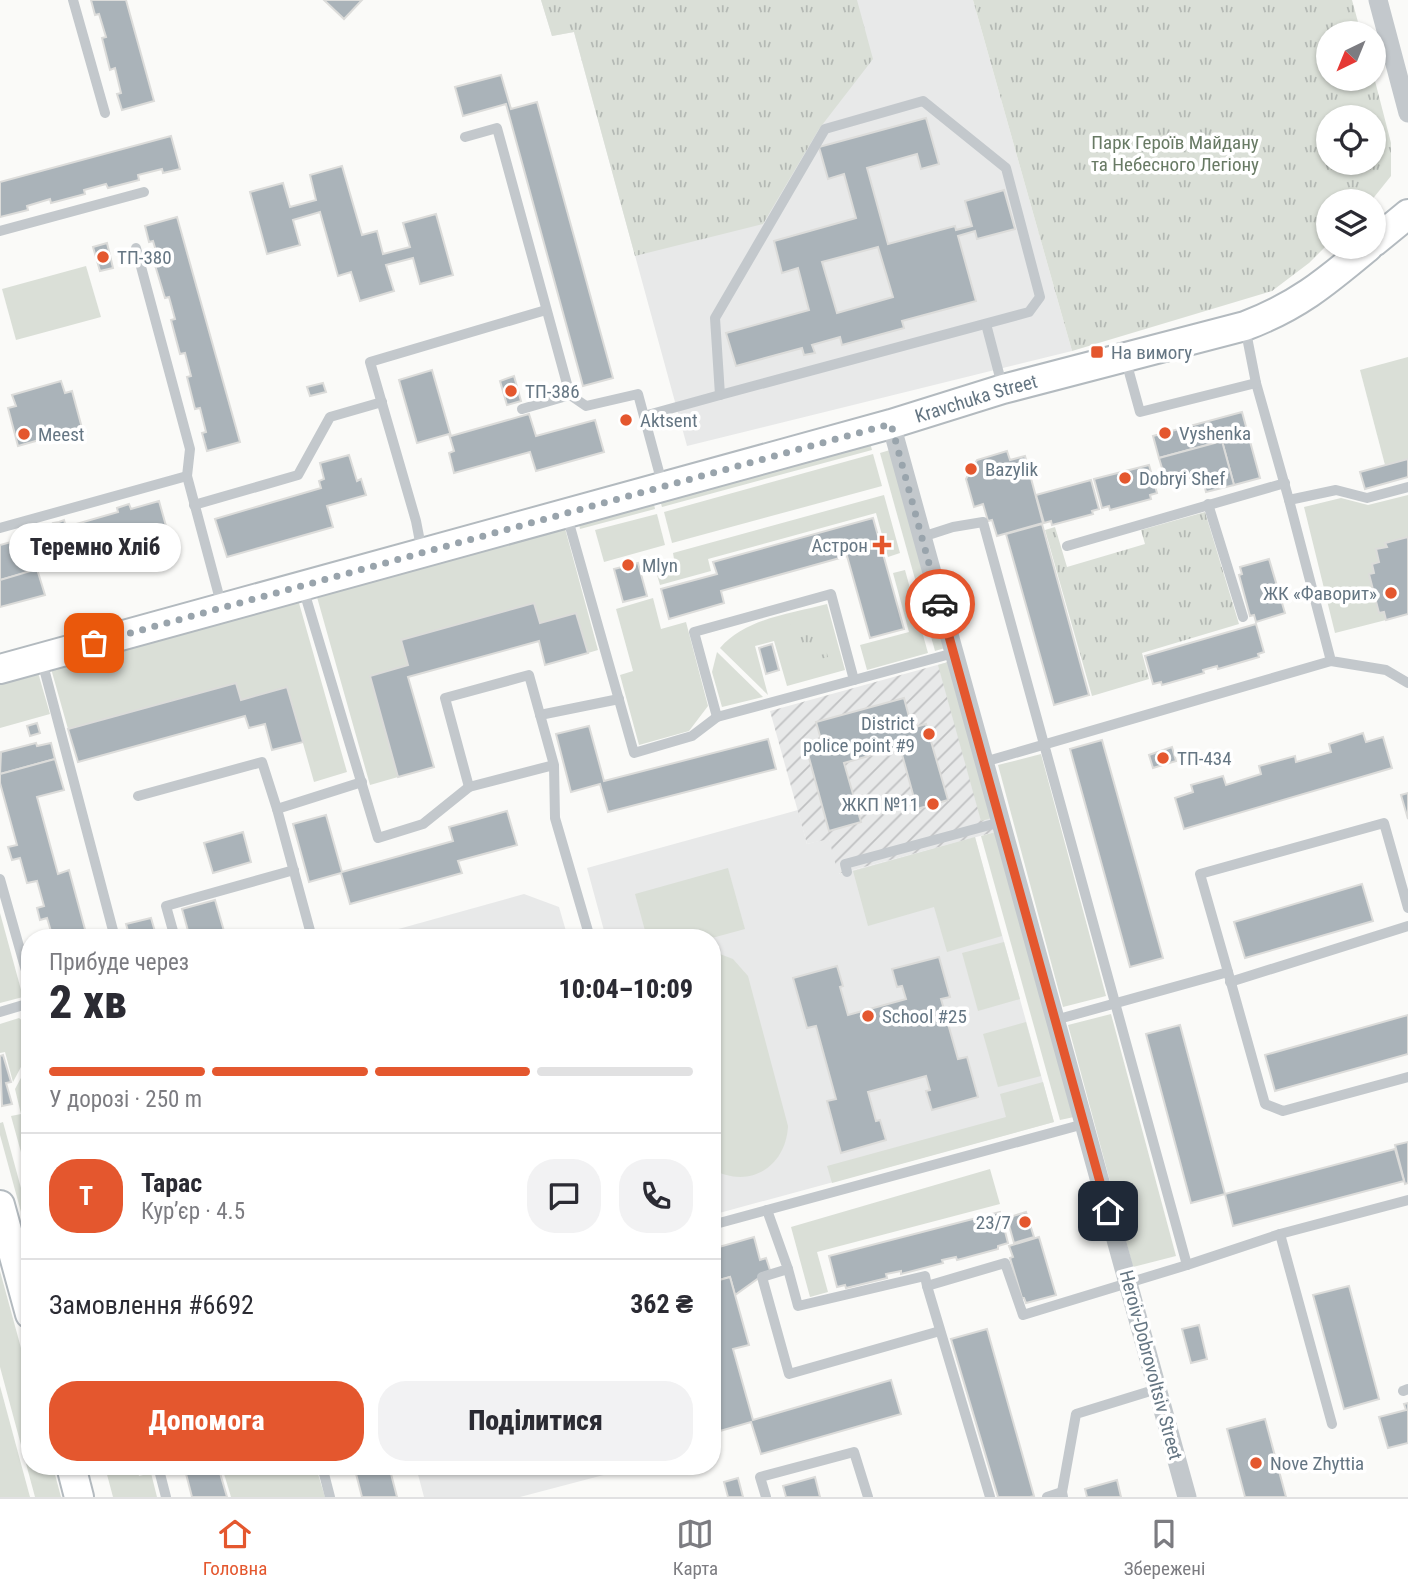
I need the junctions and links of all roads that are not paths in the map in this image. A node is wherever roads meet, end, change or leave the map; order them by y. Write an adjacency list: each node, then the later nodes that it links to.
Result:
1 (73, 0): 3 (lane)
2 (1378, 0): 4 (street)
3 (106, 113)
4 (1408, 113)
5 (465, 137): 12 (lane)
6 (144, 192): 8 (lane)
7 (1408, 214): 9 (street)
8 (0, 231)
9 (1386, 232)
10 (136, 248): 24 (lane)
11 (1353, 259): 14 (street, Kravchuka Street)
12 (546, 310): 18 (lane); 20 (lane)
13 (986, 324): 17 (lane); 19 (lane); 19 (lane)
14 (1245, 326): 15 (street, Kravchuka Street); 16 (lane)
15 (1125, 357): 16 (lane); 17 (street, Kravchuka Street)
16 (1256, 383): 25 (lane)
17 (1003, 389): 23 (street, Kravchuka Street)
18 (570, 395): 21 (lane); 22 (lane)
19 (720, 395): 22 (lane)
20 (382, 402): 30 (lane); 35 (lane)
21 (522, 409)
22 (644, 415): 26 (lane)
23 (891, 424): 26 (street, Kravchuka Street); 33 (street, Heroiv-Dobrovoltsiv Street)
24 (187, 476): 30 (lane); 32 (lane)
25 (1285, 483): 28 (lane); 29 (lane)
26 (663, 487): 31 (street, Kravchuka Street)
27 (1408, 487): 28 (lane)
28 (1289, 500): 41 (lane)
29 (1208, 504): 34 (lane); 38 (lane)
30 (194, 505): 37 (lane)
31 (566, 513): 35 (street, Kravchuka Street); 45 (lane)
32 (0, 528)
33 (922, 537): 39 (street, Heroiv-Dobrovoltsiv Street); 48 (lane)
34 (1067, 546)
35 (422, 553): 36 (street, Kravchuka Street)
36 (303, 586): 37 (street, Kravchuka Street); 51 (lane)
37 (222, 608): 40 (street, Kravchuka Street)
38 (1243, 617)
39 (954, 653): 44 (lane); 49 (street, Heroiv-Dobrovoltsiv Street)
40 (41, 657): 42 (street, Kravchuka Street); 61 (lane)
41 (1331, 661): 43 (lane); 48 (lane)
42 (0, 669)
43 (1406, 678)
44 (854, 680): 47 (lane); 47 (lane)
45 (619, 699): 46 (lane); 47 (lane)
46 (540, 715): 50 (lane); 52 (lane)
47 (717, 718)
48 (1044, 743): 49 (lane); 67 (lane)
49 (984, 762): 55 (street, Heroiv-Dobrovoltsiv Street)
50 (554, 765): 52 (lane); 64 (lane)
51 (362, 782): 52 (lane); 54 (lane)
52 (470, 787)
53 (138, 796): 54 (lane)
54 (278, 809): 56 (lane)
55 (1001, 822): 57 (lane); 70 (street, Heroiv-Dobrovoltsiv Street)
56 (294, 870): 62 (lane); 63 (lane)
57 (847, 872)
58 (0, 879): 65 (lane)
59 (1408, 908): 66 (lane)
60 (1408, 926): 66 (lane)
61 (113, 929)
62 (172, 929)
63 (310, 929)
64 (587, 929)
65 (21, 953)
66 (1229, 977): 67 (lane); 71 (lane)
67 (1114, 1004): 70 (lane); 78 (lane)
68 (21, 1006): 69 (lane)
69 (0, 1012)
70 (1055, 1020): 72 (street, Heroiv-Dobrovoltsiv Street)
71 (1408, 1077)
72 (1084, 1124): 75 (lane); 81 (street, Heroiv-Dobrovoltsiv Street)
73 (1408, 1200): 77 (lane)
74 (0, 1205): 80 (street)
75 (767, 1210): 76 (lane); 79 (lane)
76 (721, 1223)
77 (1280, 1234): 78 (lane); 85 (lane)
78 (1188, 1265): 81 (lane)
79 (788, 1269): 82 (lane); 83 (lane)
80 (21, 1281)
81 (1128, 1284): 82 (lane); 84 (street, Heroiv-Dobrovoltsiv Street)
82 (927, 1286): 83 (lane)
83 (940, 1331): 95 (lane)
84 (1157, 1389): 89 (lane); 97 (street, Heroiv-Dobrovoltsiv Street)
85 (1332, 1424)
86 (73, 1475): 90 (street)
87 (160, 1475): 91 (lane)
88 (324, 1475): 92 (lane)
89 (1063, 1495): 96 (lane)
90 (79, 1497)
91 (166, 1497)
92 (330, 1497)
93 (766, 1497): 94 (lane)
94 (868, 1497)
95 (990, 1497)
96 (1047, 1497)
97 (1187, 1497)

